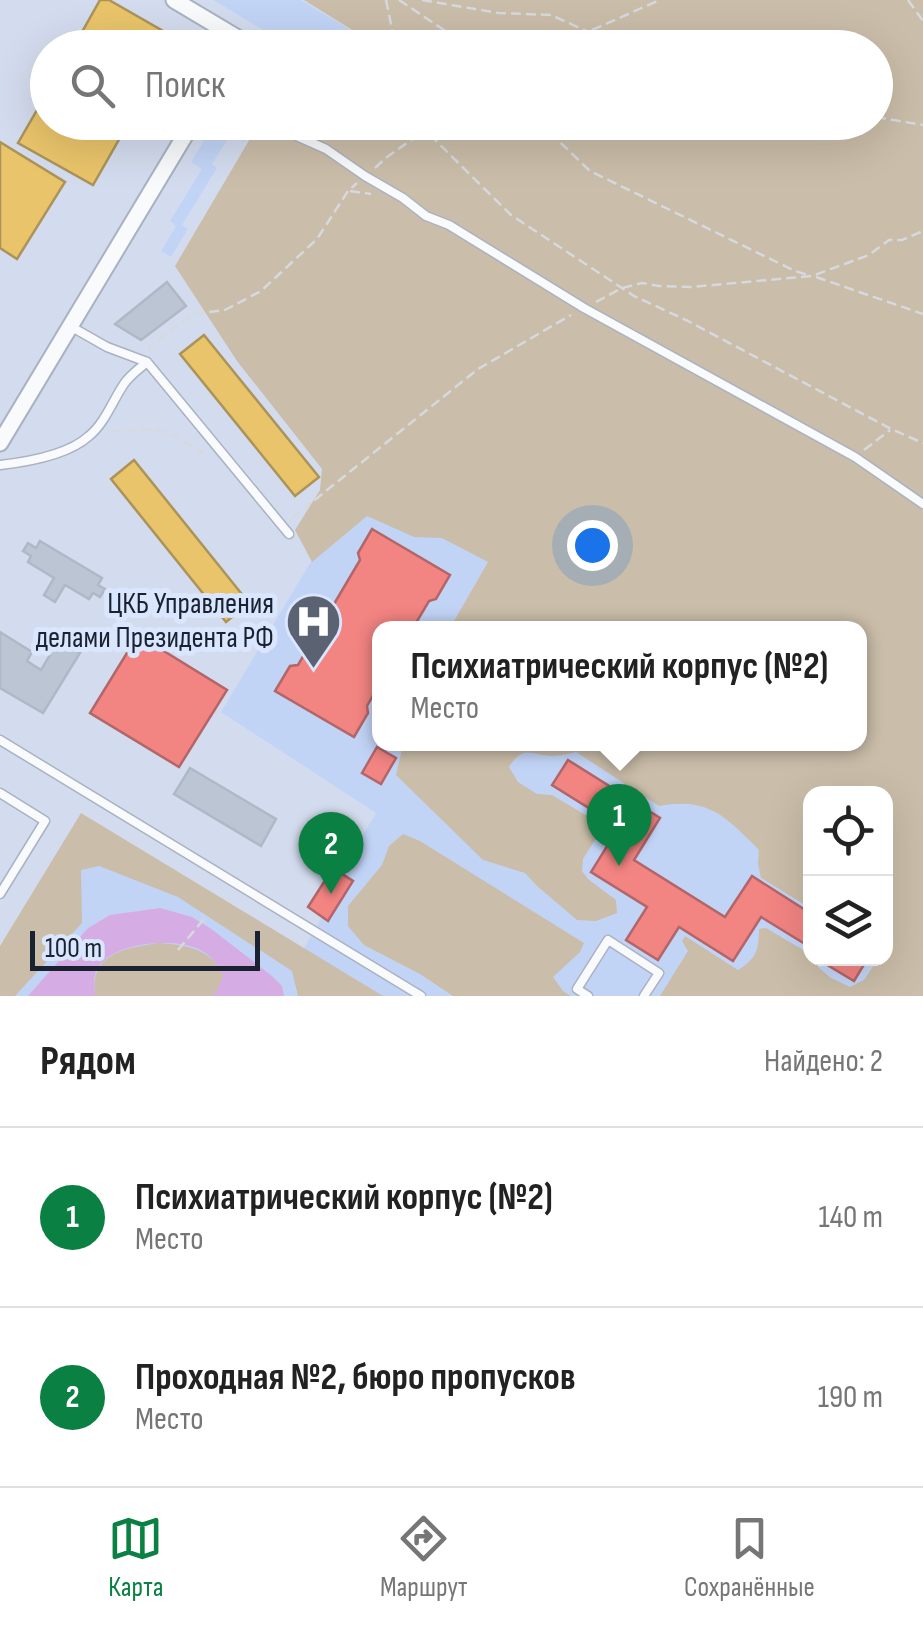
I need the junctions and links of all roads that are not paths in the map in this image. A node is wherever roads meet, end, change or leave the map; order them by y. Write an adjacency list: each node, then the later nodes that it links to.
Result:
1 (174, 0): 2 (street)
2 (224, 30)
3 (182, 140): 5 (street)
4 (306, 140): 9 (lane)
5 (70, 326): 6 (lane); 7 (street)
6 (148, 362): 8 (lane); 10 (lane)
7 (0, 443)
8 (0, 465)
9 (923, 504)
10 (289, 534)
11 (0, 740): 14 (lane)
12 (0, 793): 13 (lane)
13 (0, 894)
14 (421, 996)
15 (588, 996): 16 (lane)
16 (644, 996)

